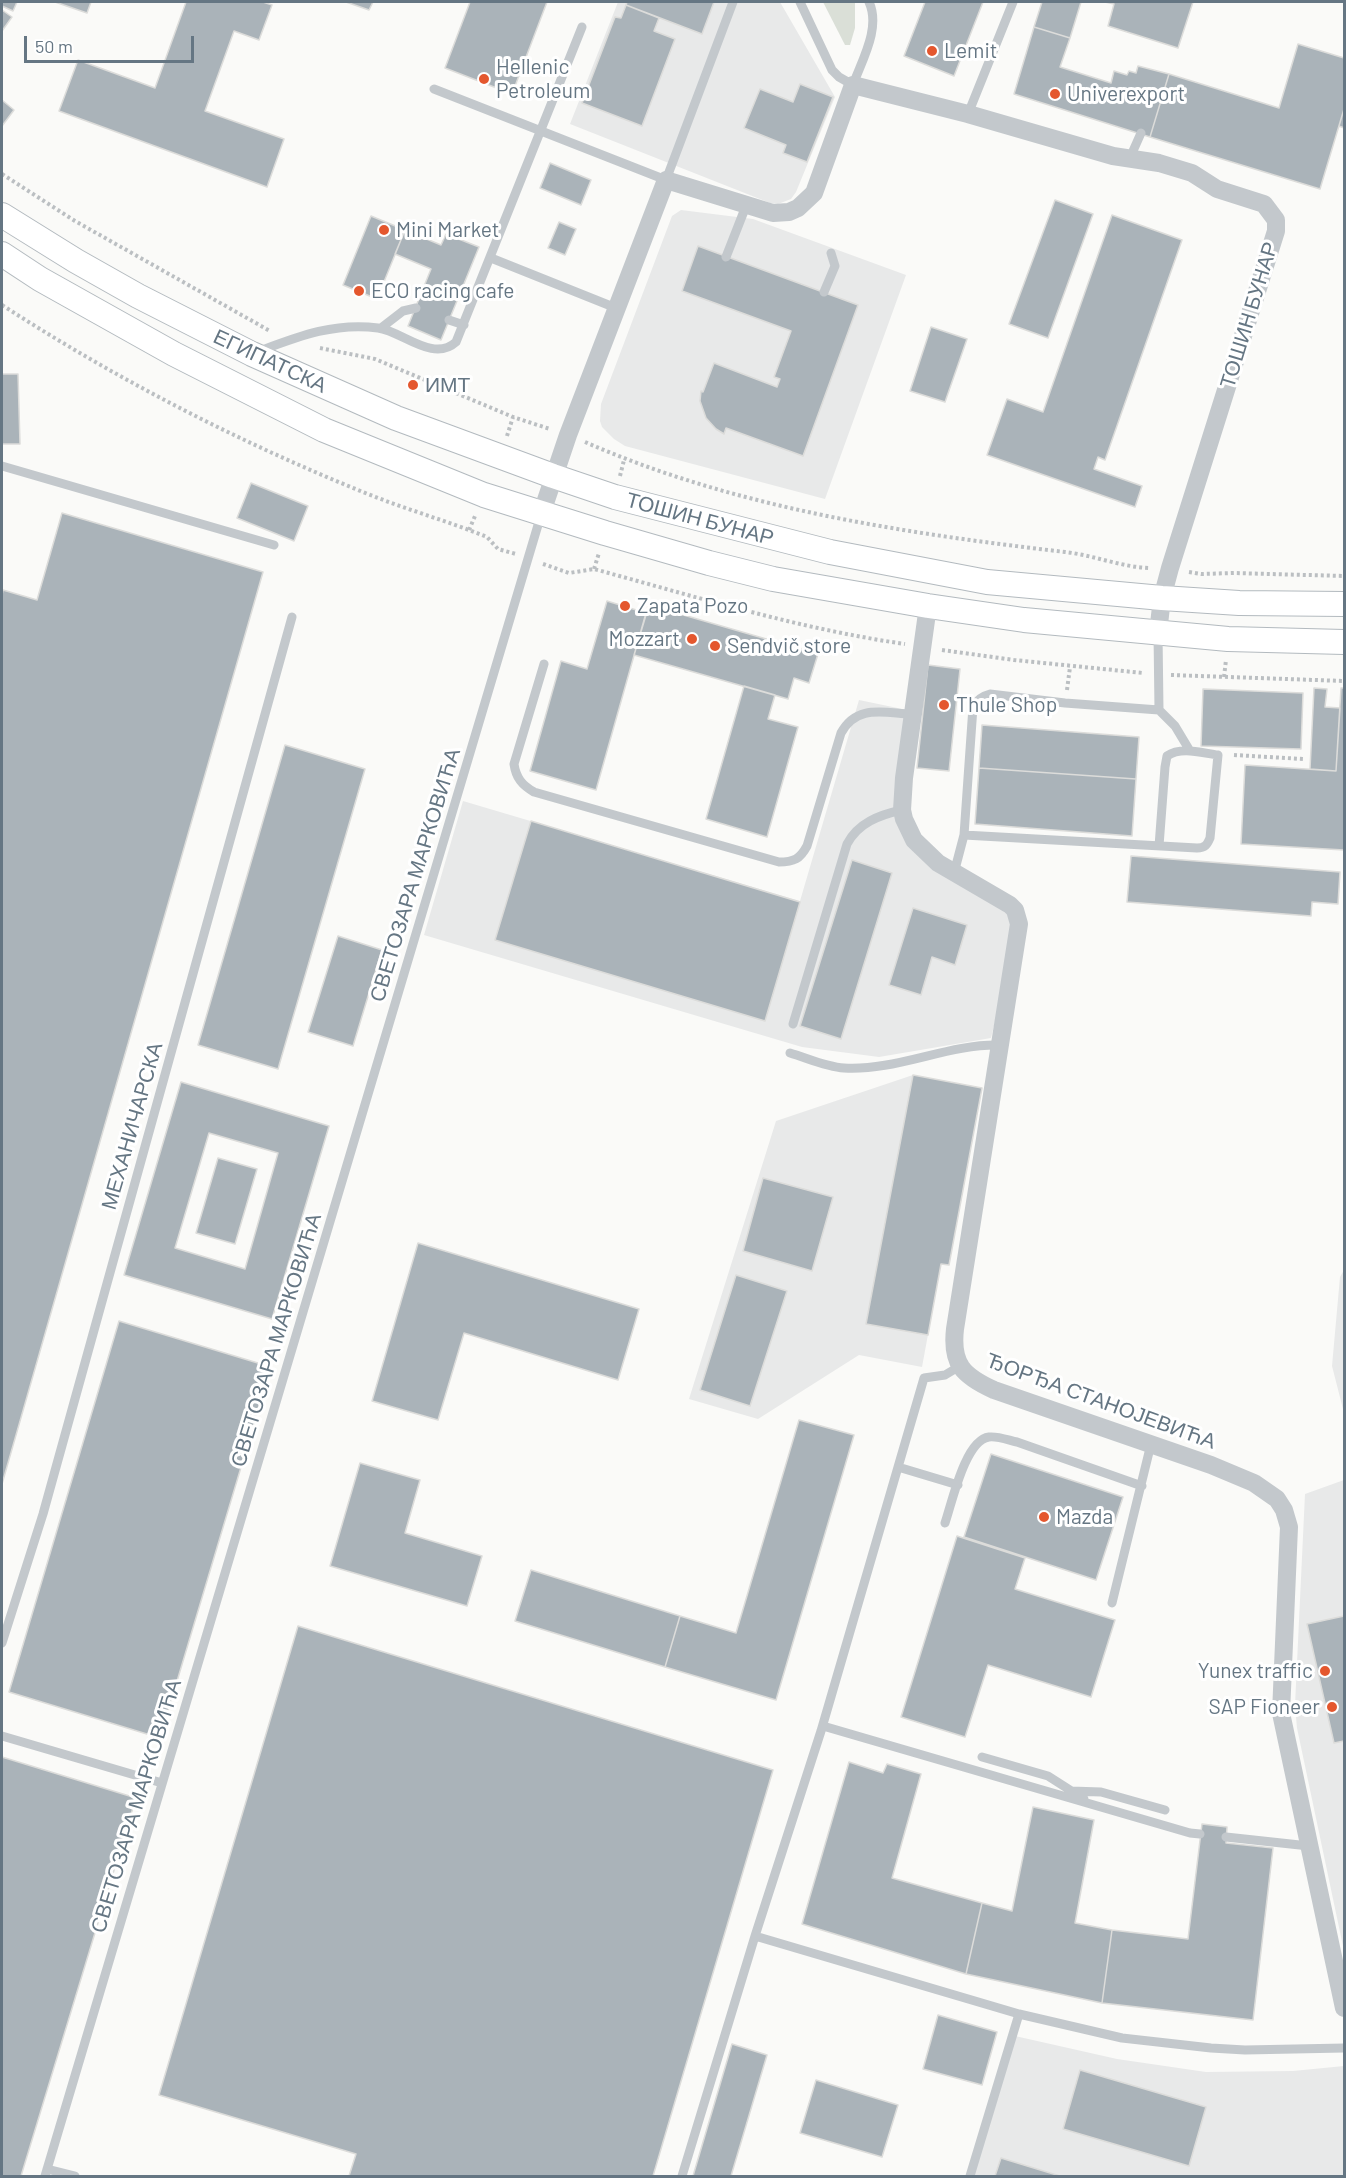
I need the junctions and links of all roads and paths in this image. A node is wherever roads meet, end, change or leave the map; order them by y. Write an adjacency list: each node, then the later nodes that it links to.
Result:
1 (733, 2): 13 (lane)
2 (800, 2): 6 (lane, ТОШИН БУНАР)
3 (869, 2): 6 (lane)
4 (1013, 2): 8 (lane)
5 (582, 27): 9 (lane)
6 (853, 85): 8 (street, ТОШИН БУНАР); 14 (street)
7 (434, 90): 9 (lane)
8 (968, 114): 11 (street, ТОШИН БУНАР)
9 (542, 131): 13 (lane); 19 (lane)
10 (1141, 133): 11 (lane)
11 (1130, 160): 36 (street, ТОШИН БУНАР)
12 (2, 174): 27 (path)
13 (666, 180): 14 (street); 23 (street)
14 (746, 206): 18 (lane)
15 (2, 215): 28 (main road, ЕГИПАТСКА)
16 (2, 254): 33 (main road, ЕГИПАТСКА)
17 (831, 254): 20 (lane)
18 (726, 257)
19 (491, 258): 23 (lane); 25 (lane)
20 (824, 292)
21 (2, 305): 34 (path)
22 (416, 308): 26 (lane)
23 (616, 308): 32 (street)
24 (449, 320): 25 (lane)
25 (464, 325): 26 (lane)
26 (381, 328): 27 (lane)
27 (290, 339): 28 (lane); 29 (path)
28 (252, 354): 32 (main road, ЕГИПАТСКА)
29 (513, 417)
30 (624, 460): 36 (path)
31 (2, 466): 35 (lane)
32 (553, 476): 33 (street); 39 (main road, ТОШИН БУНАР)
33 (541, 514): 41 (main road, ТОШИН БУНАР); 74 (lane, СВЕТОЗАРА МАРКОВИЋА)
34 (469, 530)
35 (274, 544)
36 (1170, 568): 38 (path); 39 (street, ТОШИН БУНАР)
37 (594, 569): 45 (path)
38 (1344, 576)
39 (1162, 598): 40 (main road, ТОШИН БУНАР); 43 (street)
40 (1344, 604)
41 (928, 606): 43 (main road, ТОШИН БУНАР); 45 (street, ЂОРЂА СТАНОЈЕВИЋА)
42 (292, 617): 70 (lane, МЕХАНИЧАРСКА)
43 (1158, 633): 44 (main road, ТОШИН БУНАР); 48 (lane)
44 (1344, 642)
45 (921, 646): 47 (path); 52 (street, ЂОРЂА СТАНОЈЕВИЋА)
46 (544, 664): 52 (lane)
47 (1070, 667): 48 (path); 50 (path)
48 (1159, 675): 49 (path); 51 (lane)
49 (1344, 681)
50 (1065, 703): 51 (lane); 57 (lane)
51 (1159, 710): 53 (lane)
52 (912, 714): 56 (street, ЂОРЂА СТАНОЈЕВИЋА)
53 (1190, 751): 54 (lane); 58 (lane)
54 (1218, 755): 55 (path); 58 (lane)
55 (1303, 759)
56 (902, 810): 59 (street, ЂОРЂА СТАНОЈЕВИЋА); 60 (lane)
57 (964, 835): 58 (lane); 59 (lane)
58 (1159, 846)
59 (954, 873): 61 (street, ЂОРЂА СТАНОЈЕВИЋА)
60 (793, 1024)
61 (999, 1045): 62 (lane); 63 (street, ЂОРЂА СТАНОЈЕВИЋА)
62 (790, 1053)
63 (960, 1366): 64 (street, ЂОРЂА СТАНОЈЕВИЋА); 65 (lane)
64 (1152, 1444): 67 (lane); 81 (street, ЂОРЂА СТАНОЈЕВИЋА)
65 (898, 1467): 66 (lane); 71 (lane)
66 (958, 1485): 67 (lane); 68 (lane)
67 (1142, 1486): 69 (lane)
68 (945, 1523)
69 (1112, 1603)
70 (2, 1643)
71 (823, 1726): 76 (lane); 82 (lane)
72 (2, 1736): 74 (lane)
73 (982, 1757): 75 (lane)
74 (162, 1782): 86 (lane, СВЕТОЗАРА МАРКОВИЋА)
75 (1072, 1791): 76 (lane); 77 (lane); 78 (lane)
76 (1048, 1792): 77 (lane)
77 (1092, 1804): 79 (lane)
78 (1165, 1810)
79 (1200, 1834)
80 (1226, 1837): 81 (lane)
81 (1309, 1846): 83 (street, ЂОРЂА СТАНОЈЕВИЋА)
82 (755, 1936): 84 (lane); 88 (lane)
83 (1344, 2008)
84 (1019, 2014): 85 (lane); 89 (lane)
85 (1344, 2048)
86 (46, 2173): 87 (lane)
87 (75, 2176)
88 (682, 2176)
89 (970, 2176)

